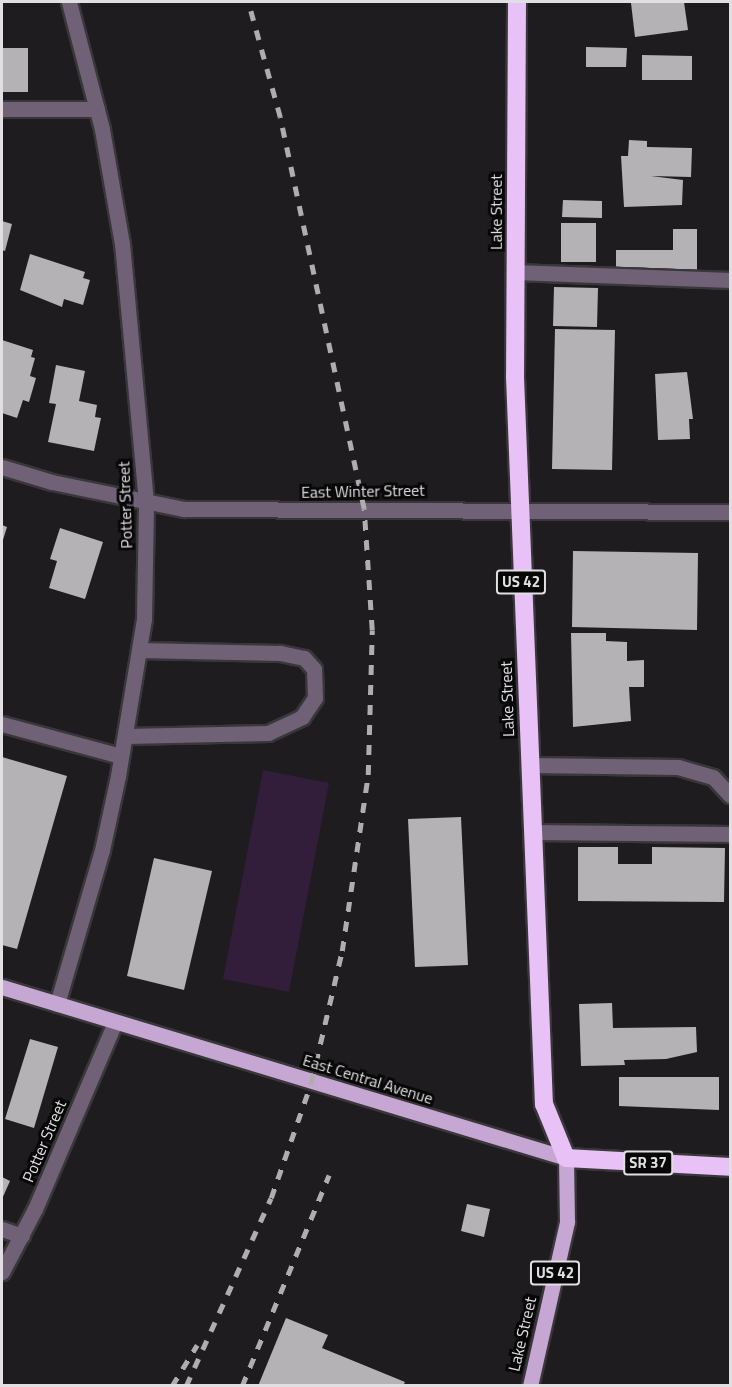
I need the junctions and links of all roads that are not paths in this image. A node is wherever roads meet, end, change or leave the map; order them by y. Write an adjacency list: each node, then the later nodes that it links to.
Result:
1 (69, 2): 4 (street, Potter Street)
2 (517, 2): 5 (highway, Lake Street / US 42)
3 (2, 109): 4 (street)
4 (97, 109): 8 (street, Potter Street)
5 (515, 272): 6 (street); 9 (highway, Lake Street / US 42)
6 (730, 280)
7 (2, 467): 8 (street, East Winter Street)
8 (146, 502): 9 (street, East Winter Street); 11 (street, Potter Street)
9 (519, 509): 10 (street, East Winter Street); 15 (highway, Lake Street / US 42)
10 (730, 512)
11 (139, 650): 13 (street, Potter Street); 13 (street)
12 (2, 724): 14 (street)
13 (125, 736): 14 (street, Potter Street)
14 (122, 756): 20 (street, Potter Street)
15 (529, 765): 16 (street); 17 (highway, Lake Street / US 42)
16 (730, 795)
17 (532, 832): 18 (street); 22 (highway, Lake Street / US 42)
18 (730, 834)
19 (2, 987): 20 (main road, East Central Avenue / SR 37)
20 (57, 1004): 21 (main road, East Central Avenue / SR 37)
21 (115, 1022): 22 (main road, East Central Avenue / SR 37); 25 (street, Potter Street)
22 (566, 1158): 23 (highway, East Central Avenue / SR 37); 27 (main road, Lake Street / US 42)
23 (730, 1167)
24 (2, 1229): 25 (street)
25 (22, 1236): 26 (street, Potter Street)
26 (2, 1272)
27 (530, 1386)

